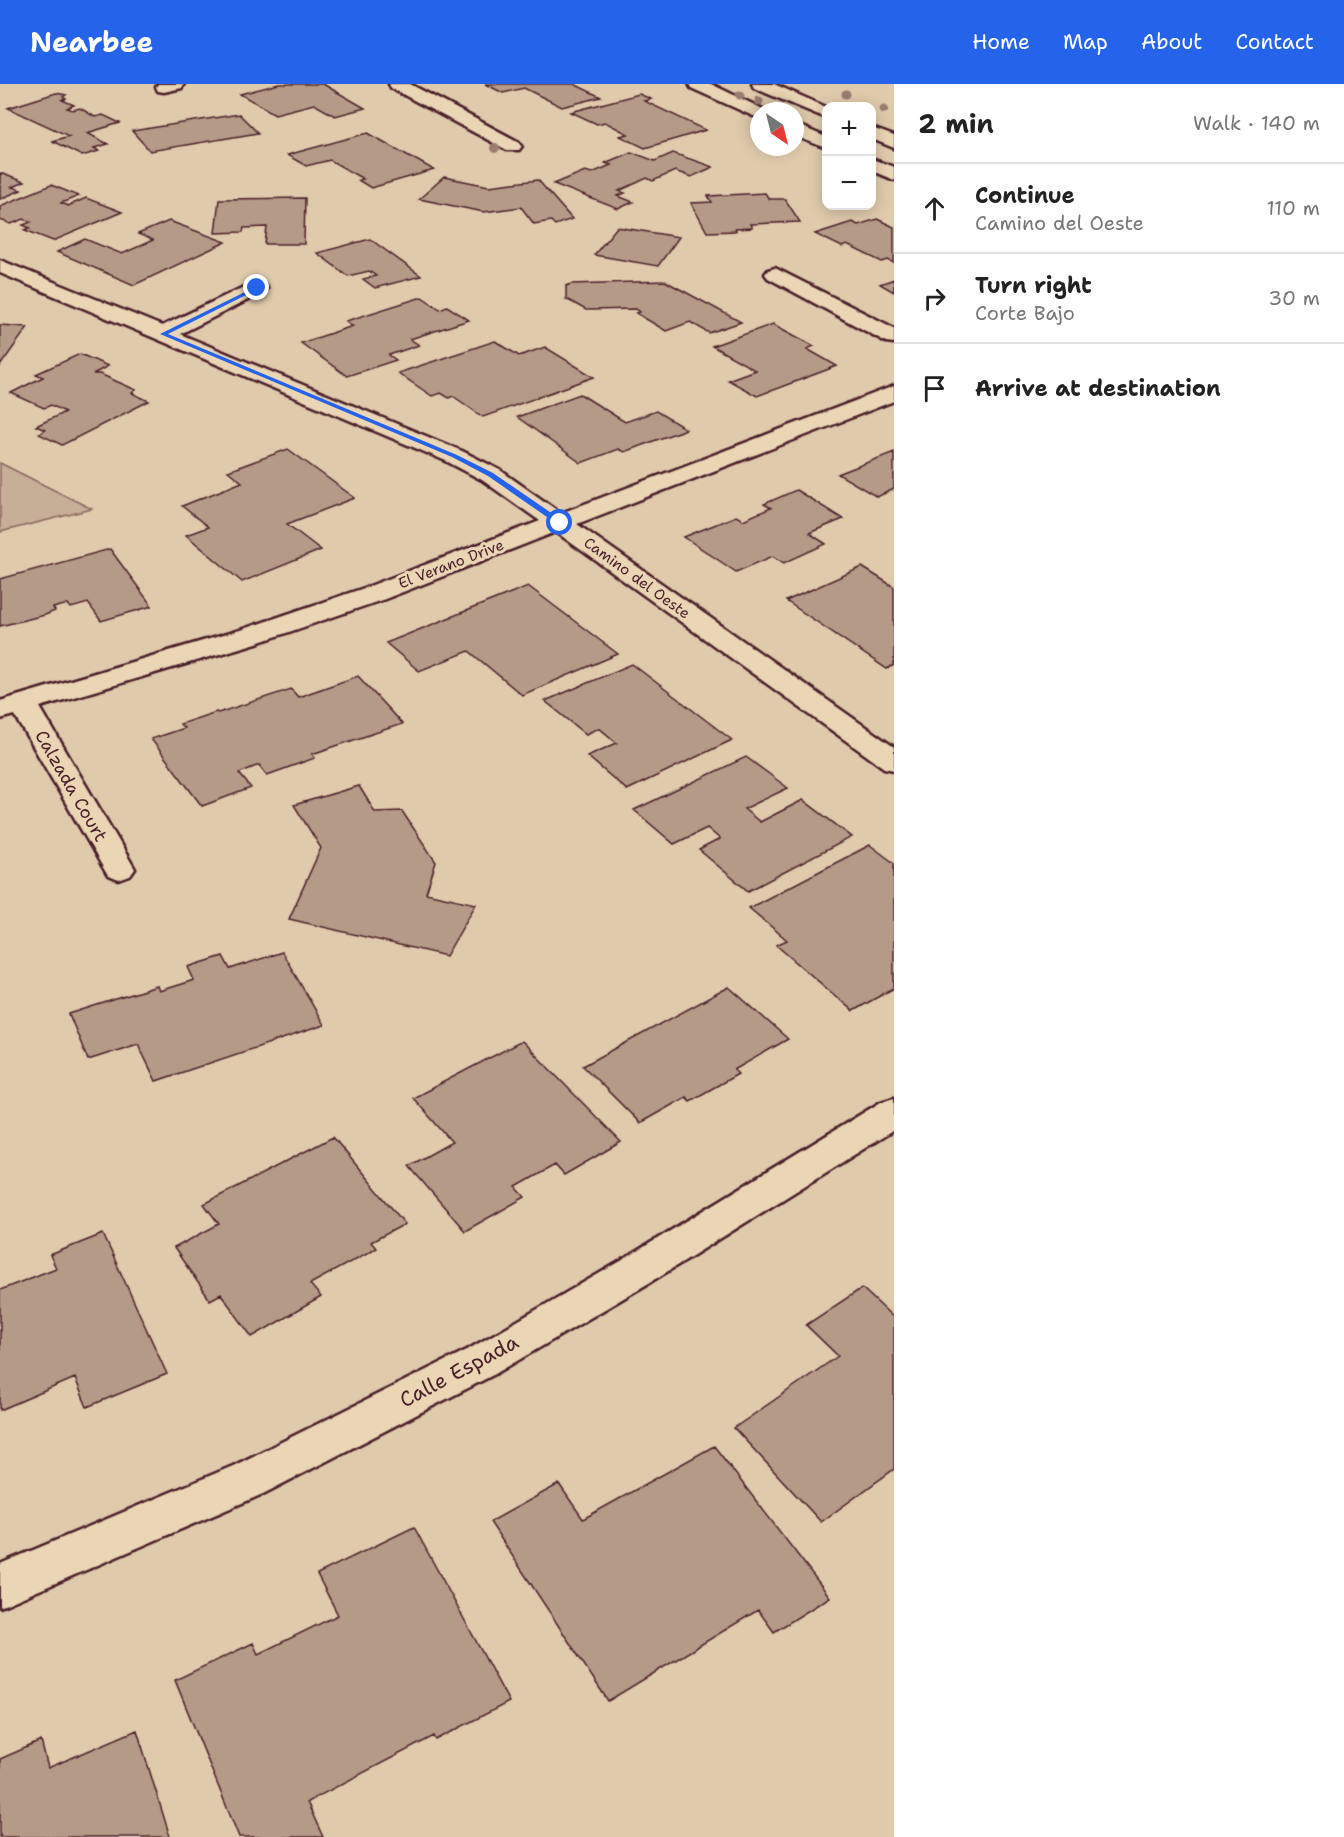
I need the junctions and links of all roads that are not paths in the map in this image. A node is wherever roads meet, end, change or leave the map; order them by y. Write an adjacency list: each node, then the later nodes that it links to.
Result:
1 (397, 84): 10 (street)
2 (697, 84): 4 (street)
3 (760, 84): 5 (street)
4 (750, 108)
5 (822, 111)
6 (804, 133): 8 (street)
7 (876, 135): 9 (street)
8 (822, 141)
9 (894, 143)
10 (513, 146)
11 (876, 166): 12 (street)
12 (894, 174)
13 (0, 266): 16 (street, Camino del Oeste)
14 (775, 274): 17 (street)
15 (257, 288): 16 (street)
16 (163, 334): 19 (street, Camino del Oeste)
17 (894, 337)
18 (894, 393): 19 (street, El Verano Drive)
19 (560, 523): 20 (street, El Verano Drive); 21 (street, Camino del Oeste)
20 (12, 707): 22 (street, Calzada Court)
21 (894, 761)
22 (119, 869)
23 (894, 1112): 24 (street, Calle Espada)
24 (0, 1586)

